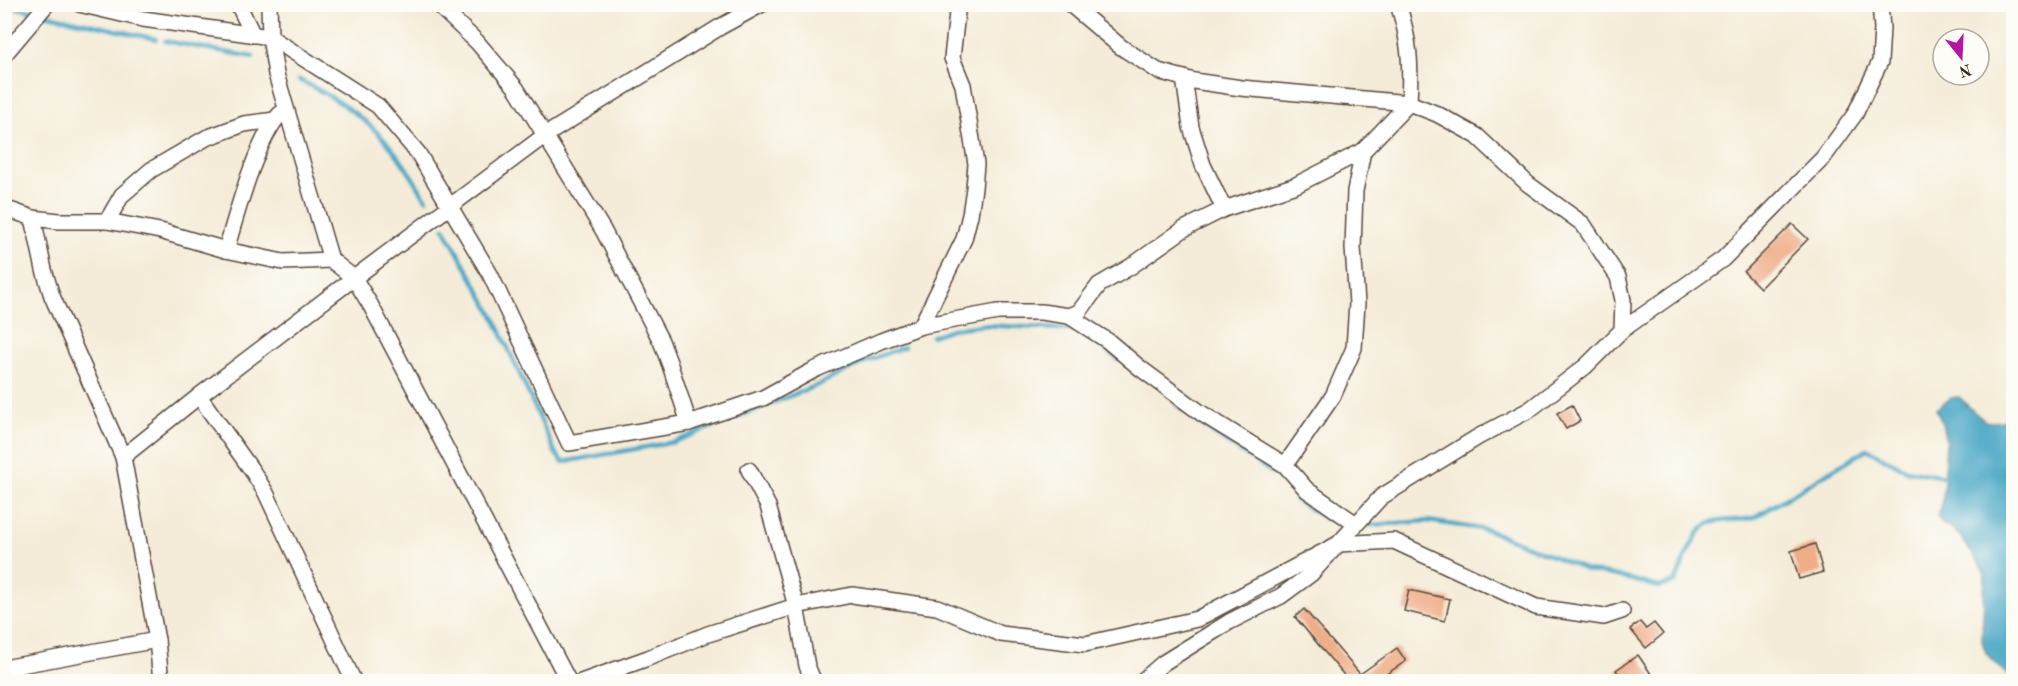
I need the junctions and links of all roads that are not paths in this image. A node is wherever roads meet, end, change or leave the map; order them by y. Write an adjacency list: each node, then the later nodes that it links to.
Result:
1 (47, 4): 13 (street)
2 (79, 4): 11 (street)
3 (238, 4): 11 (street)
4 (269, 4): 12 (street)
5 (437, 4): 18 (street)
6 (762, 4): 18 (street)
7 (958, 4): 29 (street)
8 (1070, 4): 14 (street)
9 (1398, 4): 15 (street)
10 (1880, 4): 30 (street)
11 (253, 35): 12 (street)
12 (270, 37): 16 (street); 20 (street)
13 (4, 55)
14 (1184, 78): 15 (street); 22 (street)
15 (1409, 103): 19 (street); 30 (street)
16 (286, 108): 17 (street); 26 (street)
17 (275, 120): 24 (street); 25 (street)
18 (544, 136): 20 (street); 32 (street)
19 (1363, 151): 22 (street); 34 (street)
20 (450, 206): 27 (street); 32 (street)
21 (4, 208): 23 (street)
22 (1224, 209): 28 (street)
23 (33, 218): 24 (street); 33 (street)
24 (107, 221): 25 (street)
25 (226, 250): 26 (street)
26 (331, 260): 27 (street)
27 (354, 278): 31 (street); 44 (street)
28 (1070, 316): 29 (street); 34 (street)
29 (921, 326): 32 (street)
30 (1622, 330): 36 (street)
31 (199, 396): 33 (street); 43 (street)
32 (689, 423)
33 (123, 457): 40 (street)
34 (1285, 465): 36 (street)
35 (749, 470): 38 (street)
36 (1356, 524): 37 (street)
37 (1338, 544): 38 (street); 39 (street); 47 (street)
38 (796, 606): 45 (street); 46 (street)
39 (1622, 611)
40 (157, 640): 41 (street); 42 (street)
41 (4, 668)
42 (161, 681)
43 (354, 681)
44 (569, 681)
45 (581, 681)
46 (814, 681)
47 (1141, 681)

